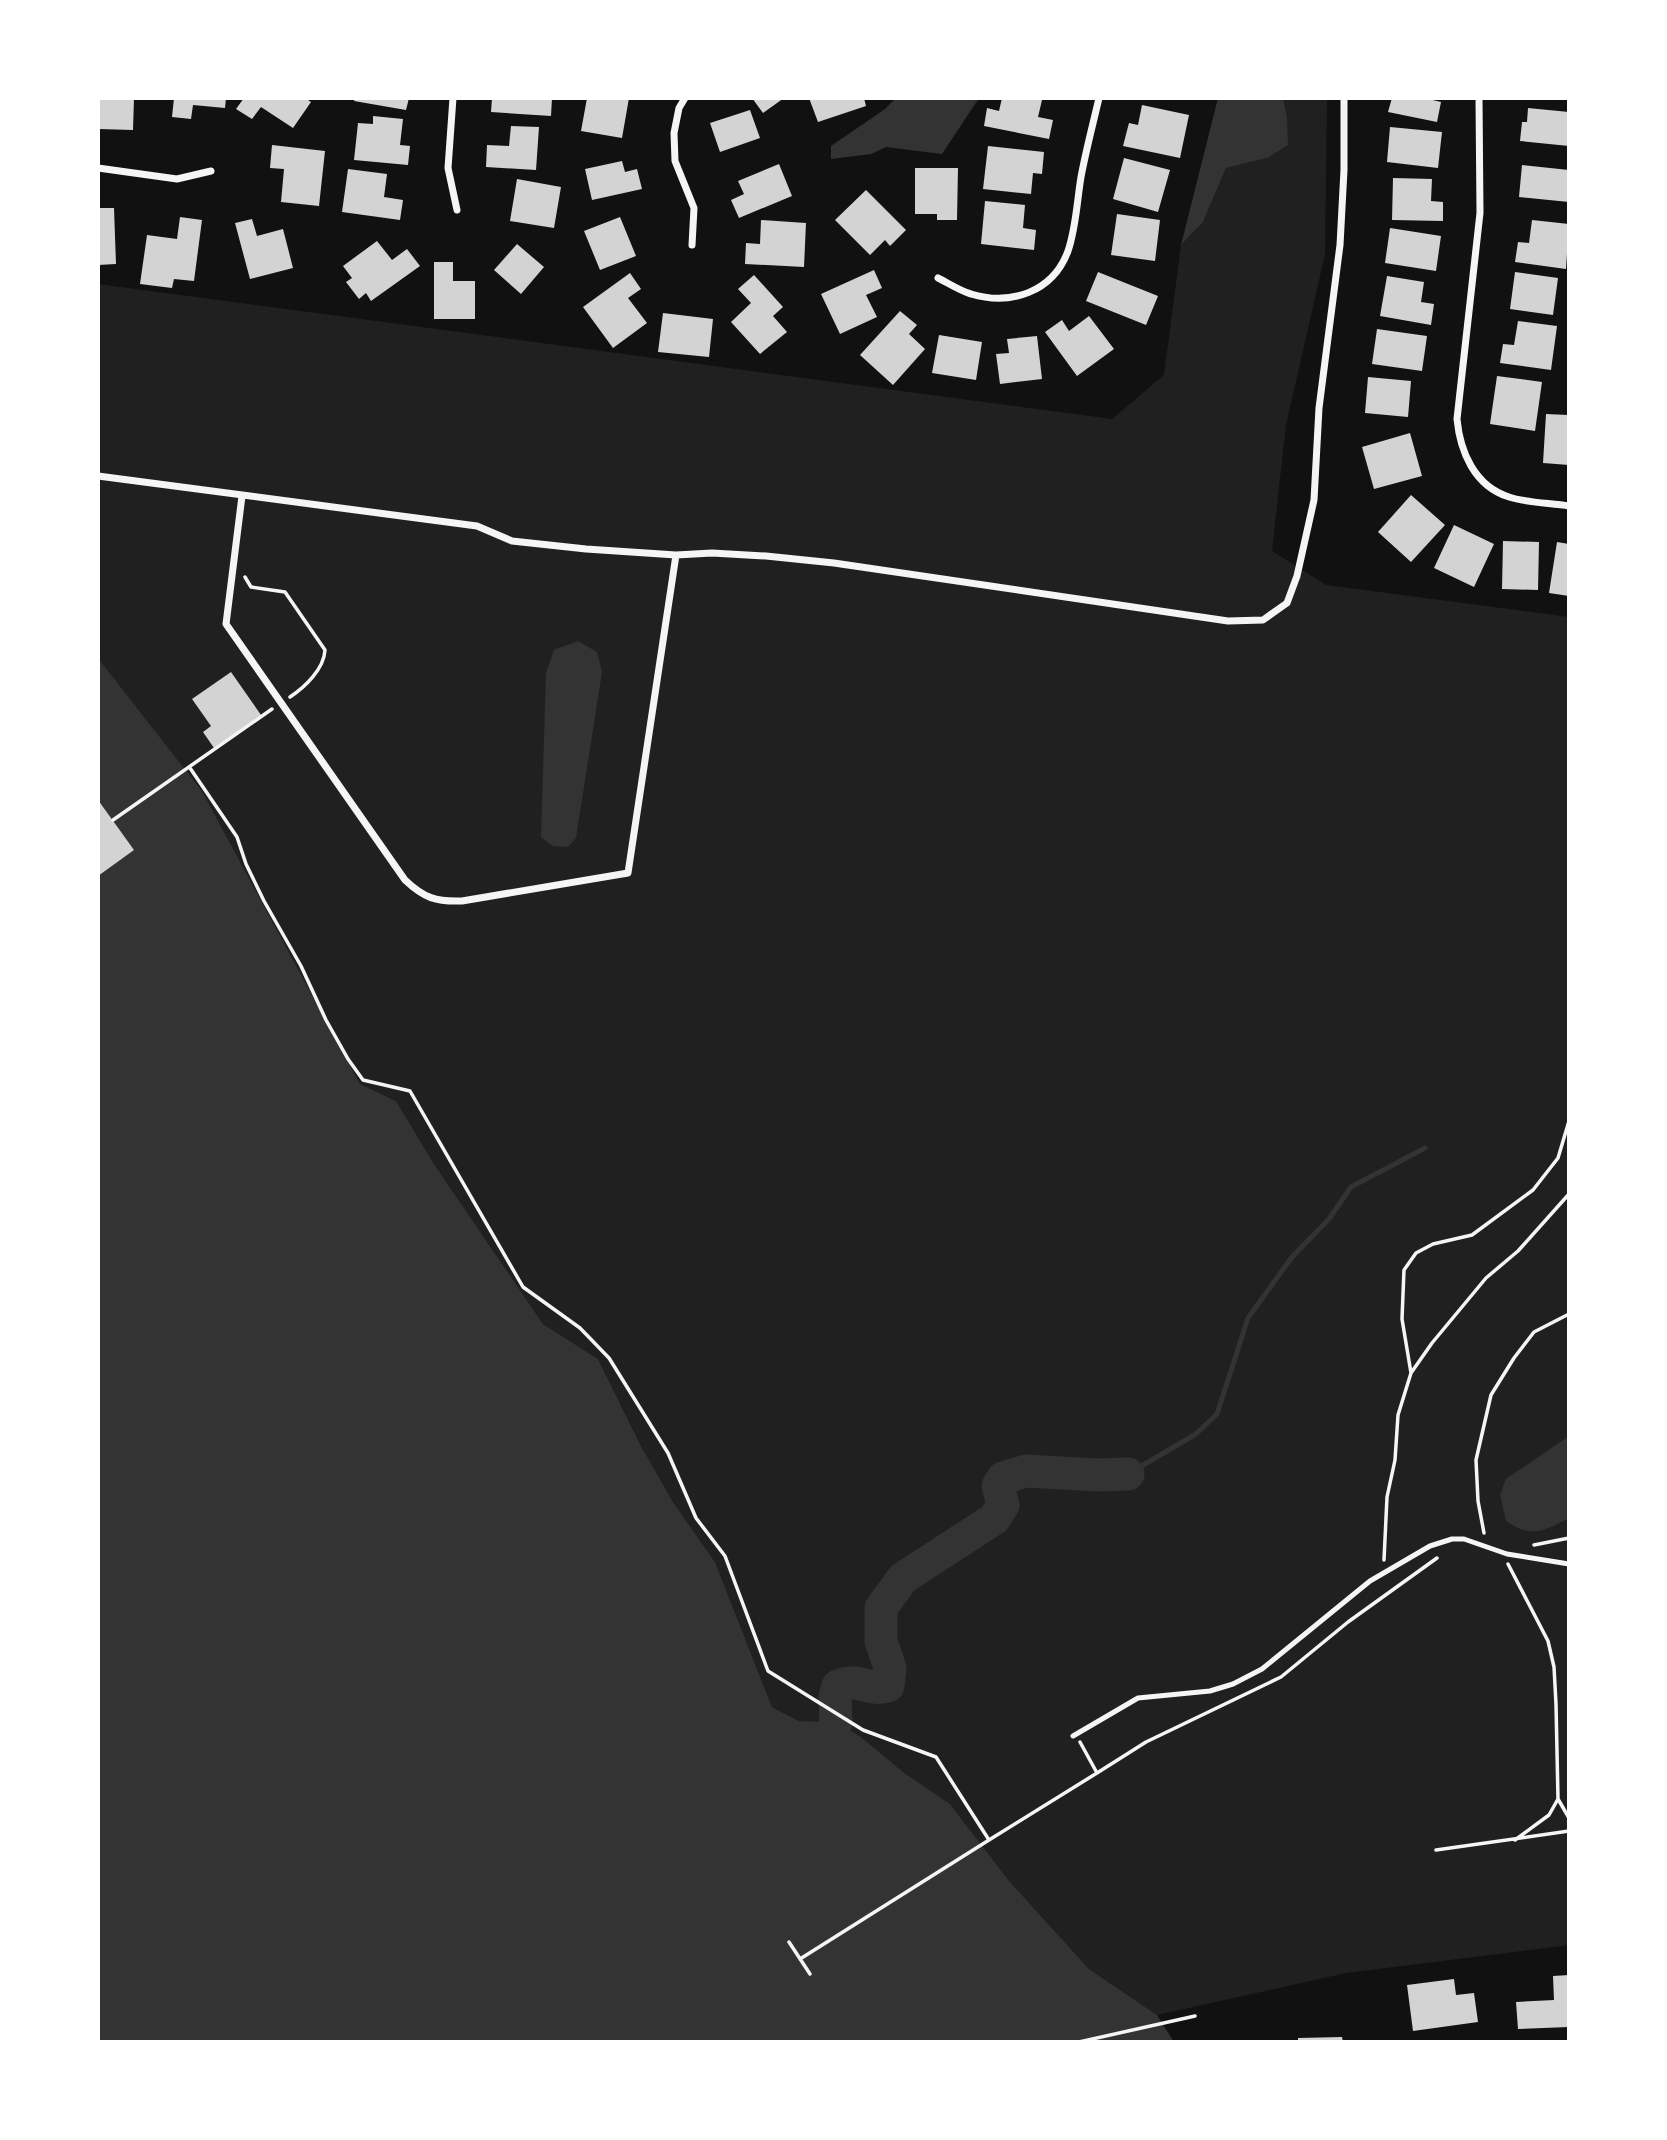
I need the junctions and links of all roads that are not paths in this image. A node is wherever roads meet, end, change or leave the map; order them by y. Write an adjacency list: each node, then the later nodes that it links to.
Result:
1 (453, 98): 8 (street)
2 (685, 98): 9 (street)
3 (1099, 98): 10 (street)
4 (1344, 98): 14 (street)
5 (1479, 98): 13 (street)
6 (98, 168): 7 (street)
7 (211, 171)
8 (457, 210)
9 (692, 245)
10 (937, 278)
11 (98, 476): 12 (street)
12 (242, 496): 14 (street); 14 (street)
13 (1569, 506)
14 (676, 555)
15 (1569, 1564): 16 (lane)
16 (1075, 1735)

